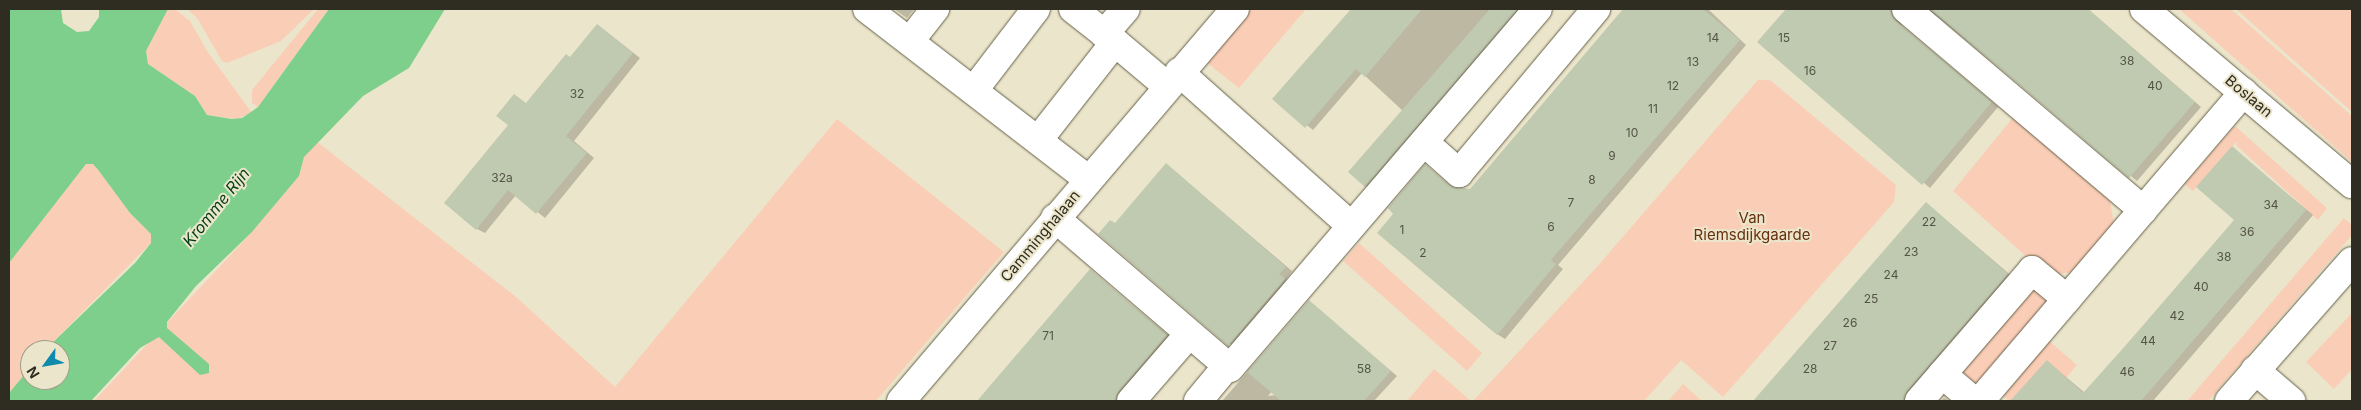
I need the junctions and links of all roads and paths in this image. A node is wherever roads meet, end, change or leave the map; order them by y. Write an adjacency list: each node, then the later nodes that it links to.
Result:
1 (867, 9): 12 (street)
2 (935, 9): 12 (street)
3 (1036, 9): 14 (street)
4 (1073, 9): 11 (street)
5 (1126, 9): 11 (street)
6 (1235, 9): 13 (street, Camminghalaan)
7 (1538, 9): 17 (street)
8 (1596, 9): 17 (street)
9 (1906, 9): 20 (street)
10 (2144, 9): 15 (street, Boslaan)
11 (1110, 38): 13 (street); 16 (street)
12 (910, 41): 14 (street)
13 (1173, 79): 18 (street, Camminghalaan); 22 (street)
14 (974, 90): 16 (street)
15 (2244, 92): 19 (street, Boslaan); 20 (street)
16 (1038, 139): 18 (street)
17 (1424, 142): 22 (street)
18 (1088, 179): 21 (street, Camminghalaan)
19 (2352, 184)
20 (2143, 210): 24 (street)
21 (1055, 218): 25 (street); 29 (street, Camminghalaan)
22 (1351, 226): 26 (street)
23 (2352, 261): 27 (street)
24 (2067, 299): 28 (street); 34 (street)
25 (1189, 334): 26 (street); 30 (street)
26 (1227, 366): 31 (street)
27 (2255, 370): 35 (street); 36 (street)
28 (1942, 374): 32 (street); 33 (street)
29 (900, 401)
30 (1131, 401)
31 (1198, 401)
32 (1919, 401)
33 (1974, 401)
34 (1980, 401)
35 (2229, 401)
36 (2291, 401)

